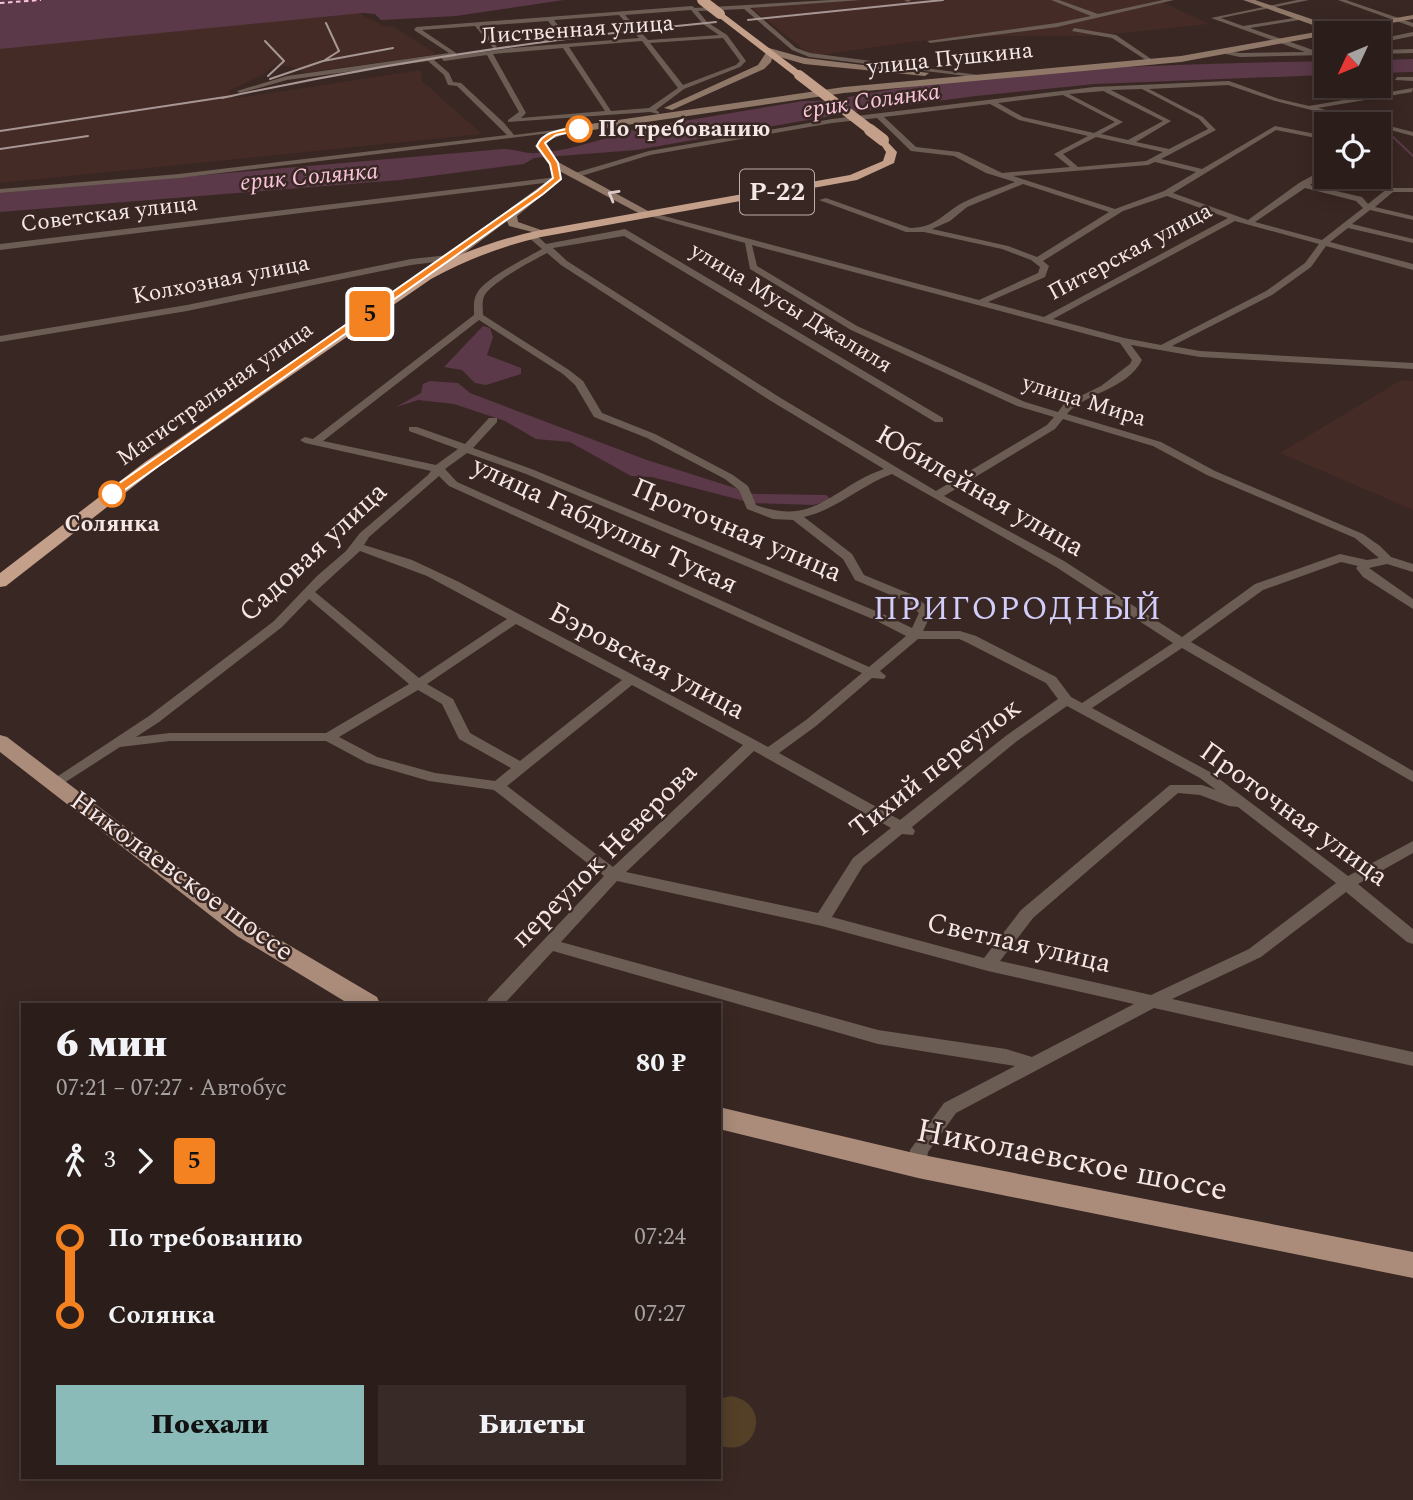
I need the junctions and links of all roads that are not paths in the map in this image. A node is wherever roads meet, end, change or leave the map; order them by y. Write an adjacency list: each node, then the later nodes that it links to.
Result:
1 (702, 0): 34 (highway, Р-22, bridge)
2 (858, 0): 10 (street)
3 (1054, 0): 13 (street)
4 (1171, 0): 8 (street)
5 (1247, 0): 9 (main road)
6 (1306, 0): 9 (street)
7 (1341, 0): 17 (street)
8 (1157, 1): 13 (street)
9 (1268, 7): 16 (main road); 22 (street)
10 (746, 8): 11 (street); 46 (street)
11 (694, 10): 12 (street); 25 (street)
12 (620, 13): 15 (street); 28 (street)
13 (1097, 16): 29 (street)
14 (1413, 17): 17 (main road, улица Пушкина)
15 (549, 18): 19 (street); 33 (street)
16 (1299, 18): 20 (main road); 22 (street)
17 (1398, 19): 18 (main road, улица Пушкина); 21 (street)
18 (1389, 21)
19 (476, 23): 33 (street); 41 (street)
20 (1314, 23)
21 (1413, 24)
22 (1239, 29): 30 (street)
23 (1074, 30): 43 (street)
24 (1413, 34): 27 (street)
25 (724, 36): 28 (street, Лиственная улица); 49 (street)
26 (1314, 36): 30 (main road, улица Пушкина)
27 (1391, 39)
28 (645, 40): 31 (street, Лиственная улица); 49 (street)
29 (930, 41)
30 (1278, 41): 38 (main road, улица Пушкина); 39 (street)
31 (565, 46): 33 (street, Лиственная улица); 58 (street)
32 (1391, 47): 36 (street)
33 (492, 50): 41 (street); 42 (street, Лиственная улица); 62 (street)
34 (769, 51): 44 (main road); 54 (main road); 91 (highway, Магистральная улица / Р-22, bridge)
35 (1391, 51): 36 (street)
36 (1400, 51): 37 (street)
37 (1413, 51)
38 (1219, 52): 40 (street); 43 (main road, улица Пушкина)
39 (1314, 52)
40 (1314, 52)
41 (454, 54): 42 (street)
42 (431, 60): 47 (street); 64 (street)
43 (1151, 61): 46 (main road, улица Пушкина)
44 (896, 70): 46 (main road); 54 (main road)
45 (298, 72): 47 (street)
46 (979, 76): 63 (main road, улица Пушкина)
47 (287, 78): 53 (street)
48 (1413, 79): 52 (street)
49 (682, 88): 59 (street)
50 (1143, 88): 51 (street); 57 (street); 73 (street)
51 (1103, 89): 55 (street); 71 (street)
52 (1412, 90): 57 (street)
53 (240, 91)
54 (704, 94): 59 (main road)
55 (1066, 95): 56 (street); 67 (street)
56 (992, 102): 61 (street); 67 (street)
57 (1306, 108): 60 (street)
58 (608, 111): 59 (street); 62 (street)
59 (654, 111): 63 (main road)
60 (1323, 112)
61 (878, 115): 78 (street); 79 (street)
62 (515, 120): 64 (street)
63 (641, 120): 66 (main road, улица Пушкина)
64 (502, 124): 70 (street)
65 (1391, 129): 68 (street)
66 (563, 131): 70 (street); 74 (main road, улица Пушкина)
67 (1092, 135): 71 (street); 76 (street)
68 (1413, 135): 72 (street)
69 (1314, 136): 77 (street)
70 (512, 137): 74 (street); 85 (street)
71 (1129, 143): 73 (street)
72 (1413, 143)
73 (1172, 152): 75 (street)
74 (548, 154): 78 (main road); 80 (main road)
75 (1156, 160): 76 (street); 77 (street)
76 (1076, 168): 79 (street)
77 (1201, 171): 86 (street)
78 (577, 175): 80 (main road); 91 (main road, one-way to 78)
79 (1003, 175): 82 (street)
80 (557, 178): 89 (main road); 101 (street, Советская улица)
81 (1314, 178): 83 (street)
82 (1022, 182): 90 (street); 96 (street)
83 (1302, 185): 88 (street); 94 (street)
84 (1413, 190): 88 (street)
85 (0, 191)
86 (1167, 193): 90 (street); 92 (street)
87 (823, 200): 96 (street)
88 (1367, 207): 93 (street); 95 (street)
89 (517, 209): 97 (main road); 102 (main road)
90 (1116, 212): 103 (street)
91 (646, 214): 97 (highway, Магистральная улица / Р-22); 99 (street)
92 (1234, 218): 94 (street); 108 (street, Питерская улица)
93 (1413, 218)
94 (1249, 223): 100 (street)
95 (1345, 225): 98 (street); 100 (street)
96 (924, 230): 103 (street)
97 (542, 241): 105 (highway, Магистральная улица / Р-22); 107 (street); 115 (street, улица Мусы Джалиля); 119 (street, Юбилейная улица)
98 (1413, 241)
99 (748, 243): 106 (street); 113 (street, улица Мира)
100 (1324, 245): 104 (street); 111 (street)
101 (0, 247)
102 (449, 258): 105 (main road); 109 (street, Колхозная улица)
103 (1038, 260): 106 (street)
104 (1413, 267)
105 (426, 276): 126 (highway, Магистральная улица / Р-22)
106 (981, 302): 108 (street)
107 (479, 316): 118 (street, улица Габдуллы Тукая); 121 (street, Проточная улица)
108 (1045, 320): 110 (street)
109 (0, 339)
110 (1123, 341): 111 (street); 113 (street)
111 (1162, 348): 112 (street)
112 (1413, 366)
113 (1063, 416): 120 (street); 123 (street, улица Мира)
114 (493, 420): 117 (street, Садовая улица)
115 (939, 421)
116 (413, 429): 117 (street, Проточная улица)
117 (468, 447): 118 (street, Садовая улица); 130 (street, Проточная улица)
118 (438, 469): 122 (street, Садовая улица); 132 (street, улица Габдуллы Тукая)
119 (893, 470): 120 (street, Юбилейная улица); 121 (street)
120 (936, 496): 131 (street, Юбилейная улица)
121 (798, 518): 130 (street)
122 (359, 547): 127 (street, Садовая улица); 129 (street, Бэровская улица)
123 (1387, 560): 124 (street); 125 (street)
124 (1367, 564): 128 (street); 131 (street)
125 (1413, 568)
126 (0, 582)
127 (310, 594): 134 (street); 139 (street, Садовая улица)
128 (1413, 605)
129 (515, 619): 133 (street, Бэровская улица); 134 (street)
130 (915, 635): 132 (street); 135 (street, Проточная улица)
131 (1180, 641): 136 (street); 143 (street, Юбилейная улица)
132 (874, 673): 141 (street)
133 (631, 679): 140 (street, Бэровская улица); 142 (street)
134 (418, 684): 137 (street); 142 (street)
135 (1066, 701): 136 (street, Проточная улица); 147 (street, Тихий переулок)
136 (1082, 709): 146 (street, Проточная улица)
137 (329, 737): 139 (street); 145 (street)
138 (0, 741): 144 (main road, Николаевское шоссе)
139 (118, 743): 144 (street, Садовая улица)
140 (753, 744): 141 (street, Бэровская улица); 149 (street, переулок Неверова)
141 (769, 753): 147 (street, Бэровская улица)
142 (521, 767): 145 (street)
143 (1413, 776)
144 (56, 782): 156 (main road, Николаевское шоссе)
145 (498, 786): 149 (street)
146 (1255, 812): 150 (street, Проточная улица); 154 (street)
147 (904, 828): 151 (street, Тихий переулок)
148 (1413, 846): 150 (street)
149 (614, 875): 151 (street, Светлая улица); 153 (street, переулок Неверова)
150 (1347, 883): 152 (street, Проточная улица); 155 (street)
151 (822, 920): 154 (street, Светлая улица)
152 (1413, 938)
153 (551, 945): 157 (street, переулок Неверова); 159 (street)
154 (988, 965): 155 (street, Светлая улица)
155 (1153, 1001): 158 (street, Светлая улица); 159 (street)
156 (366, 1003)
157 (495, 1003)
158 (1413, 1059)
159 (1034, 1064): 161 (street)
160 (721, 1118): 161 (main road, Николаевское шоссе)
161 (918, 1166): 162 (main road, Николаевское шоссе)
162 (1413, 1265)

